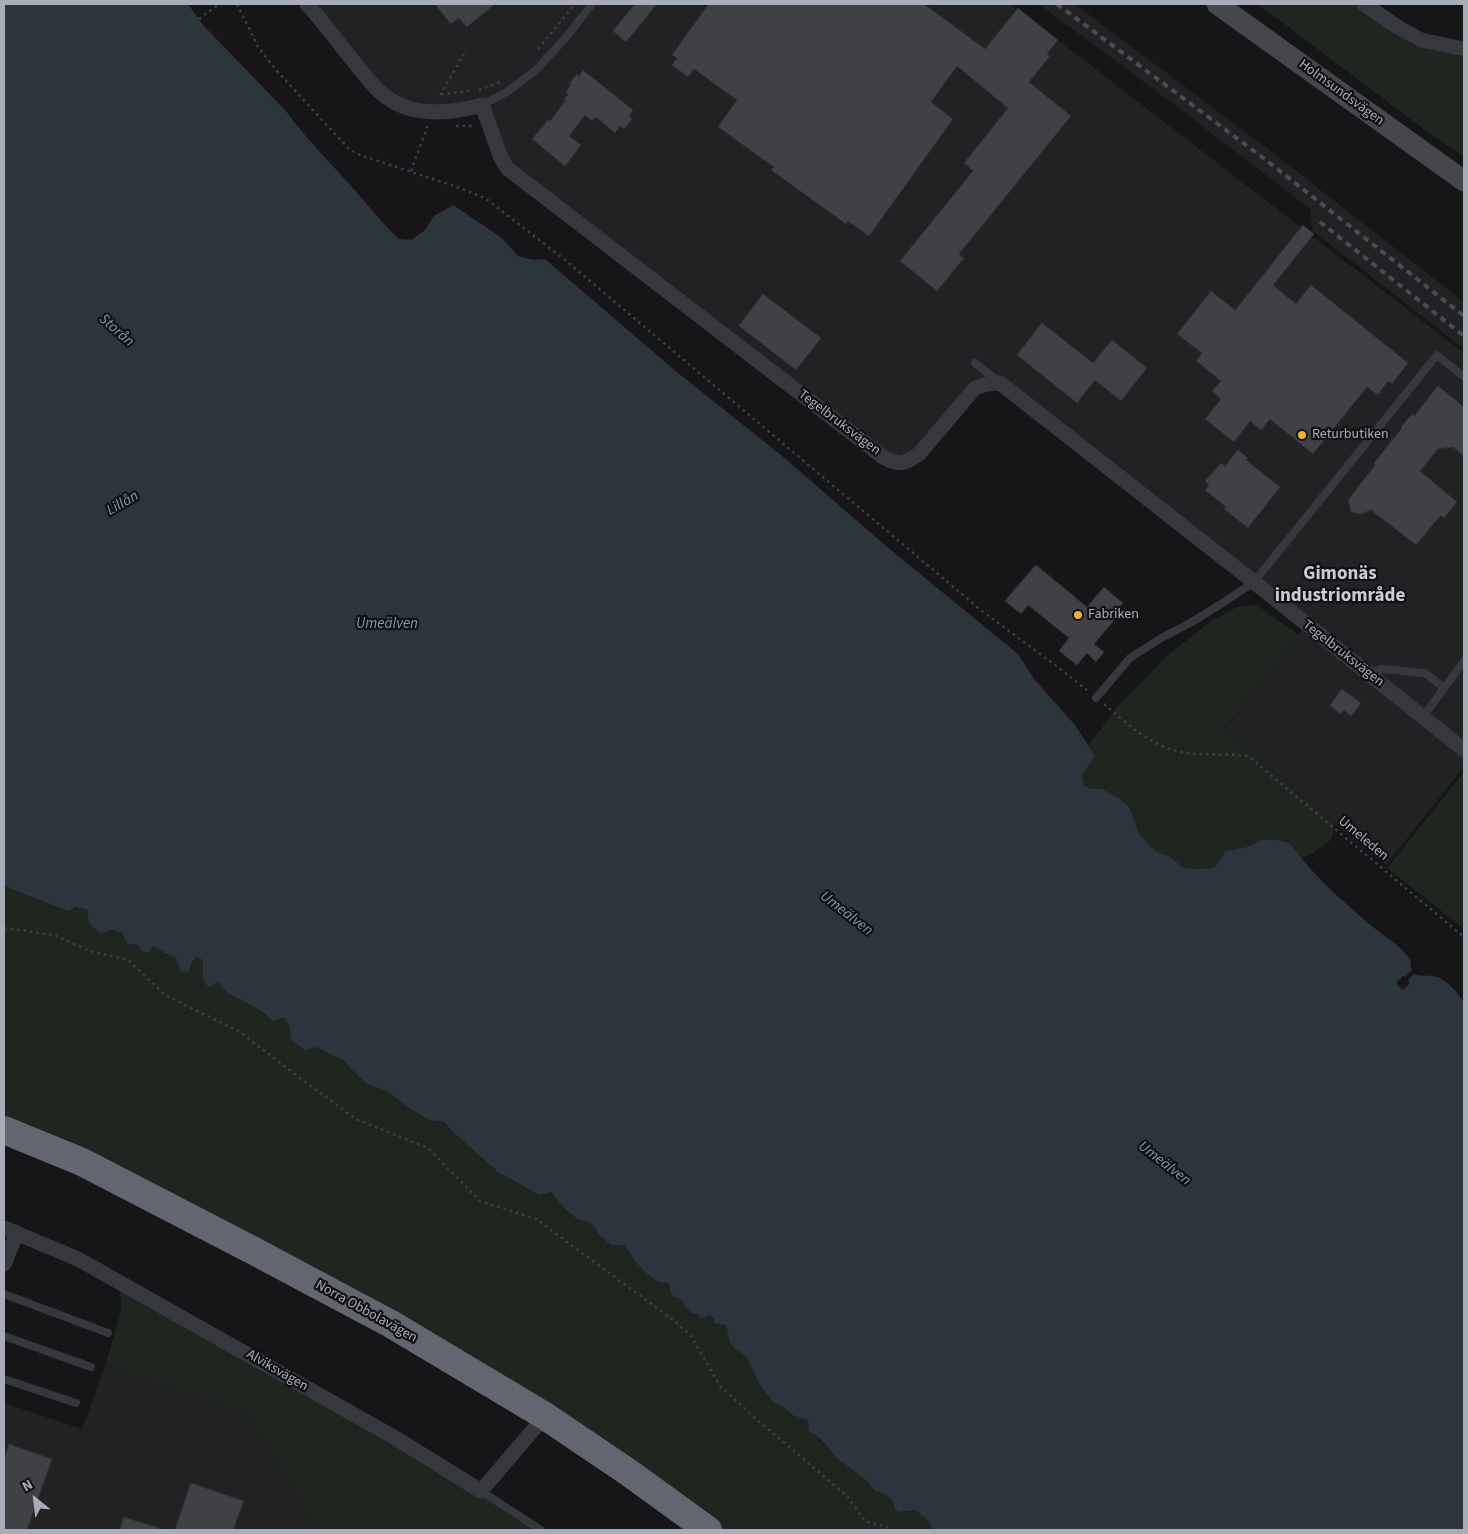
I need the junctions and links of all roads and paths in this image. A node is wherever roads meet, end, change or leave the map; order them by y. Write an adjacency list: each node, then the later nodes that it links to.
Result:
1 (219, 4): 9 (path)
2 (237, 4): 19 (path)
3 (307, 4): 16 (street)
4 (575, 4): 10 (path)
5 (592, 4): 15 (lane)
6 (1217, 4): 20 (main road, Holmsundsvägen)
7 (1364, 4): 8 (street)
8 (1381, 9): 11 (street)
9 (199, 20)
10 (538, 49)
11 (1464, 49)
12 (464, 54): 14 (path)
13 (509, 76): 14 (path)
14 (440, 94): 16 (path)
15 (482, 105): 16 (street); 18 (street, Tegelbruksvägen)
16 (434, 112): 19 (path)
17 (451, 125): 18 (path)
18 (489, 125): 23 (street, Tegelbruksvägen)
19 (411, 171): 28 (path)
20 (1464, 182)
21 (975, 363): 23 (lane)
22 (1464, 377): 24 (lane)
23 (1000, 383): 24 (street, Tegelbruksvägen)
24 (1254, 582): 26 (street, Tegelbruksvägen); 28 (lane)
25 (1464, 661): 27 (lane)
26 (1368, 674): 27 (lane); 29 (street, Tegelbruksvägen)
27 (1444, 688): 29 (lane)
28 (1096, 698): 32 (path, Umeleden)
29 (1423, 717): 30 (street, Tegelbruksvägen)
30 (1464, 750)
31 (4, 928): 46 (path)
32 (1464, 936)
33 (4, 1130): 42 (highway, Norra Obbolavägen)
34 (10, 1231): 35 (street); 43 (street, Alviksvägen)
35 (4, 1264)
36 (4, 1294): 37 (lane)
37 (108, 1333)
38 (4, 1336): 39 (lane)
39 (91, 1367)
40 (4, 1379): 41 (lane)
41 (76, 1403)
42 (545, 1416): 43 (street); 45 (highway, Norra Obbolavägen)
43 (481, 1491): 44 (lane, Alviksvägen)
44 (541, 1530)
45 (708, 1530)
46 (890, 1530)

